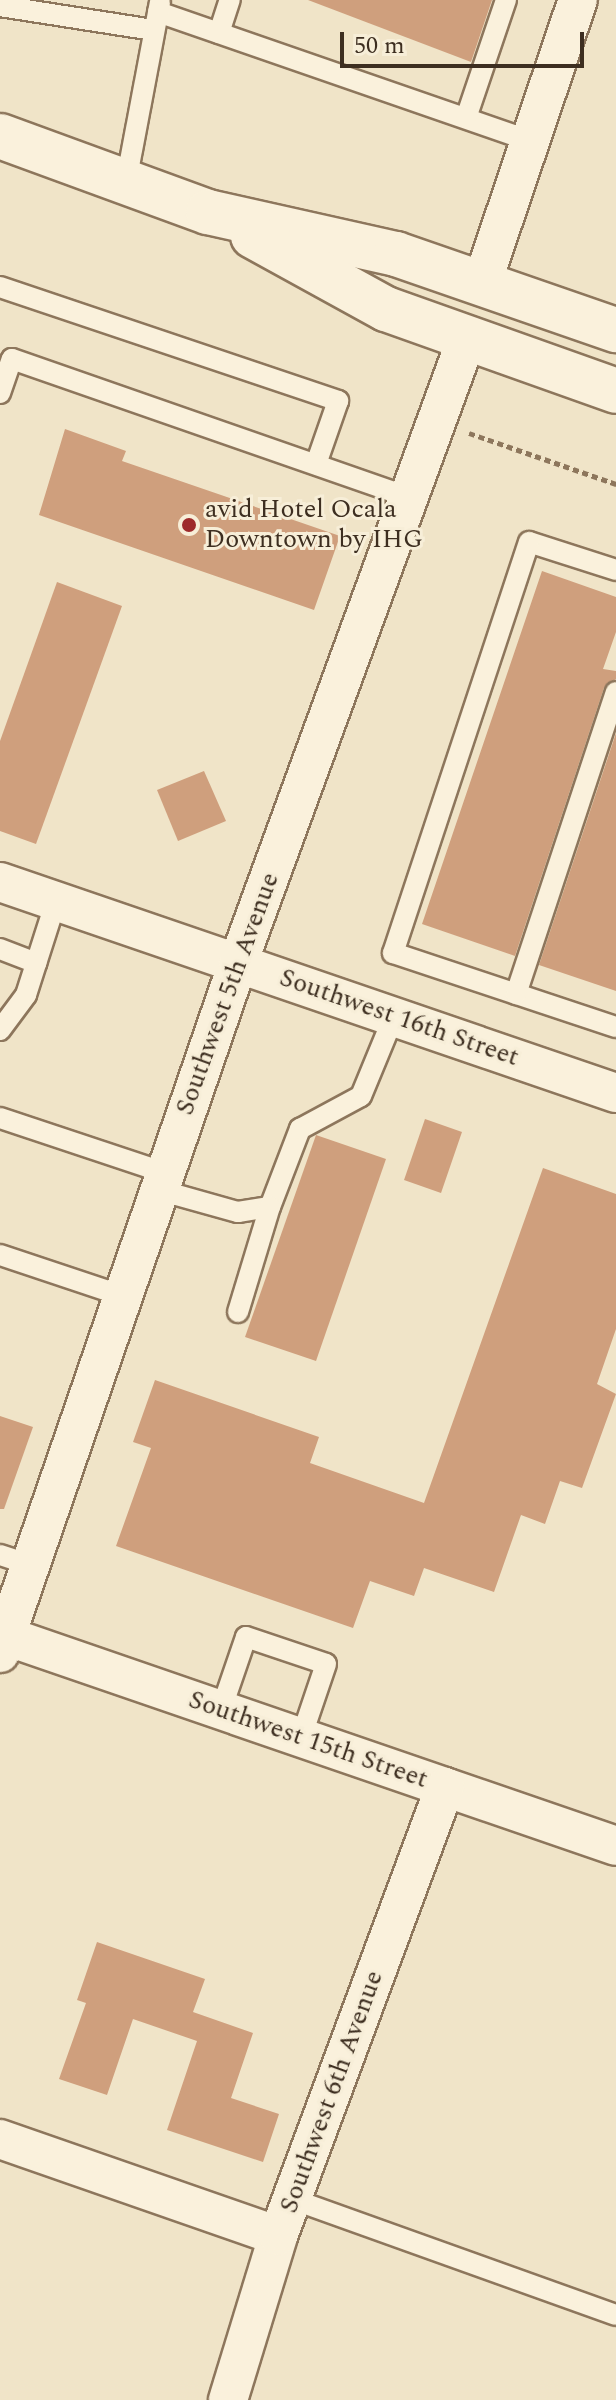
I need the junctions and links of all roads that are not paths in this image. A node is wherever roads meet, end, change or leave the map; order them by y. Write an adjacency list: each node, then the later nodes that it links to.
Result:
1 (230, 0): 7 (lane)
2 (506, 0): 8 (lane)
3 (578, 0): 10 (street)
4 (25, 5): 5 (lane); 6 (lane)
5 (0, 6)
6 (157, 14): 7 (lane); 11 (lane)
7 (219, 33): 8 (lane)
8 (466, 118): 10 (lane)
9 (0, 136): 11 (main road)
10 (531, 141): 13 (street)
11 (126, 182): 12 (main road)
12 (208, 212): 13 (main road); 16 (main road)
13 (482, 283): 15 (main road)
14 (0, 287): 20 (lane)
15 (616, 330)
16 (467, 338): 18 (main road); 21 (street, Southwest 5th Avenue)
17 (6, 354): 19 (lane); 20 (lane)
18 (616, 391)
19 (0, 393)
20 (316, 464): 21 (lane)
21 (411, 498): 28 (street, Southwest 5th Avenue)
22 (616, 570): 29 (lane)
23 (616, 692): 29 (lane)
24 (0, 882): 25 (street, Southwest 16th Street)
25 (56, 901): 27 (lane); 28 (street, Southwest 16th Street)
26 (0, 949): 27 (lane)
27 (36, 963): 32 (lane)
28 (238, 963): 30 (street, Southwest 16th Street); 35 (street, Southwest 5th Avenue)
29 (516, 994): 31 (lane)
30 (394, 1016): 33 (street, Southwest 16th Street); 36 (lane)
31 (616, 1027)
32 (0, 1030)
33 (616, 1093)
34 (0, 1118): 35 (lane)
35 (162, 1182): 36 (lane); 38 (street, Southwest 5th Avenue)
36 (270, 1207): 39 (lane)
37 (0, 1255): 38 (lane)
38 (123, 1296): 40 (street, Southwest 5th Avenue)
39 (238, 1312)
40 (15, 1560): 41 (street, Southwest 5th Avenue)
41 (2, 1641): 42 (street, Southwest 15th Street)
42 (221, 1710): 43 (street, Southwest 15th Street); 43 (lane)
43 (301, 1738): 44 (street, Southwest 15th Street)
44 (445, 1787): 45 (street, Southwest 15th Street); 47 (street, Southwest 6th Avenue)
45 (616, 1846)
46 (0, 2139): 48 (street)
47 (292, 2199): 48 (street, Southwest 6th Avenue); 49 (lane)
48 (278, 2236): 50 (street, Southwest 6th Avenue)
49 (616, 2315)
50 (228, 2400)

